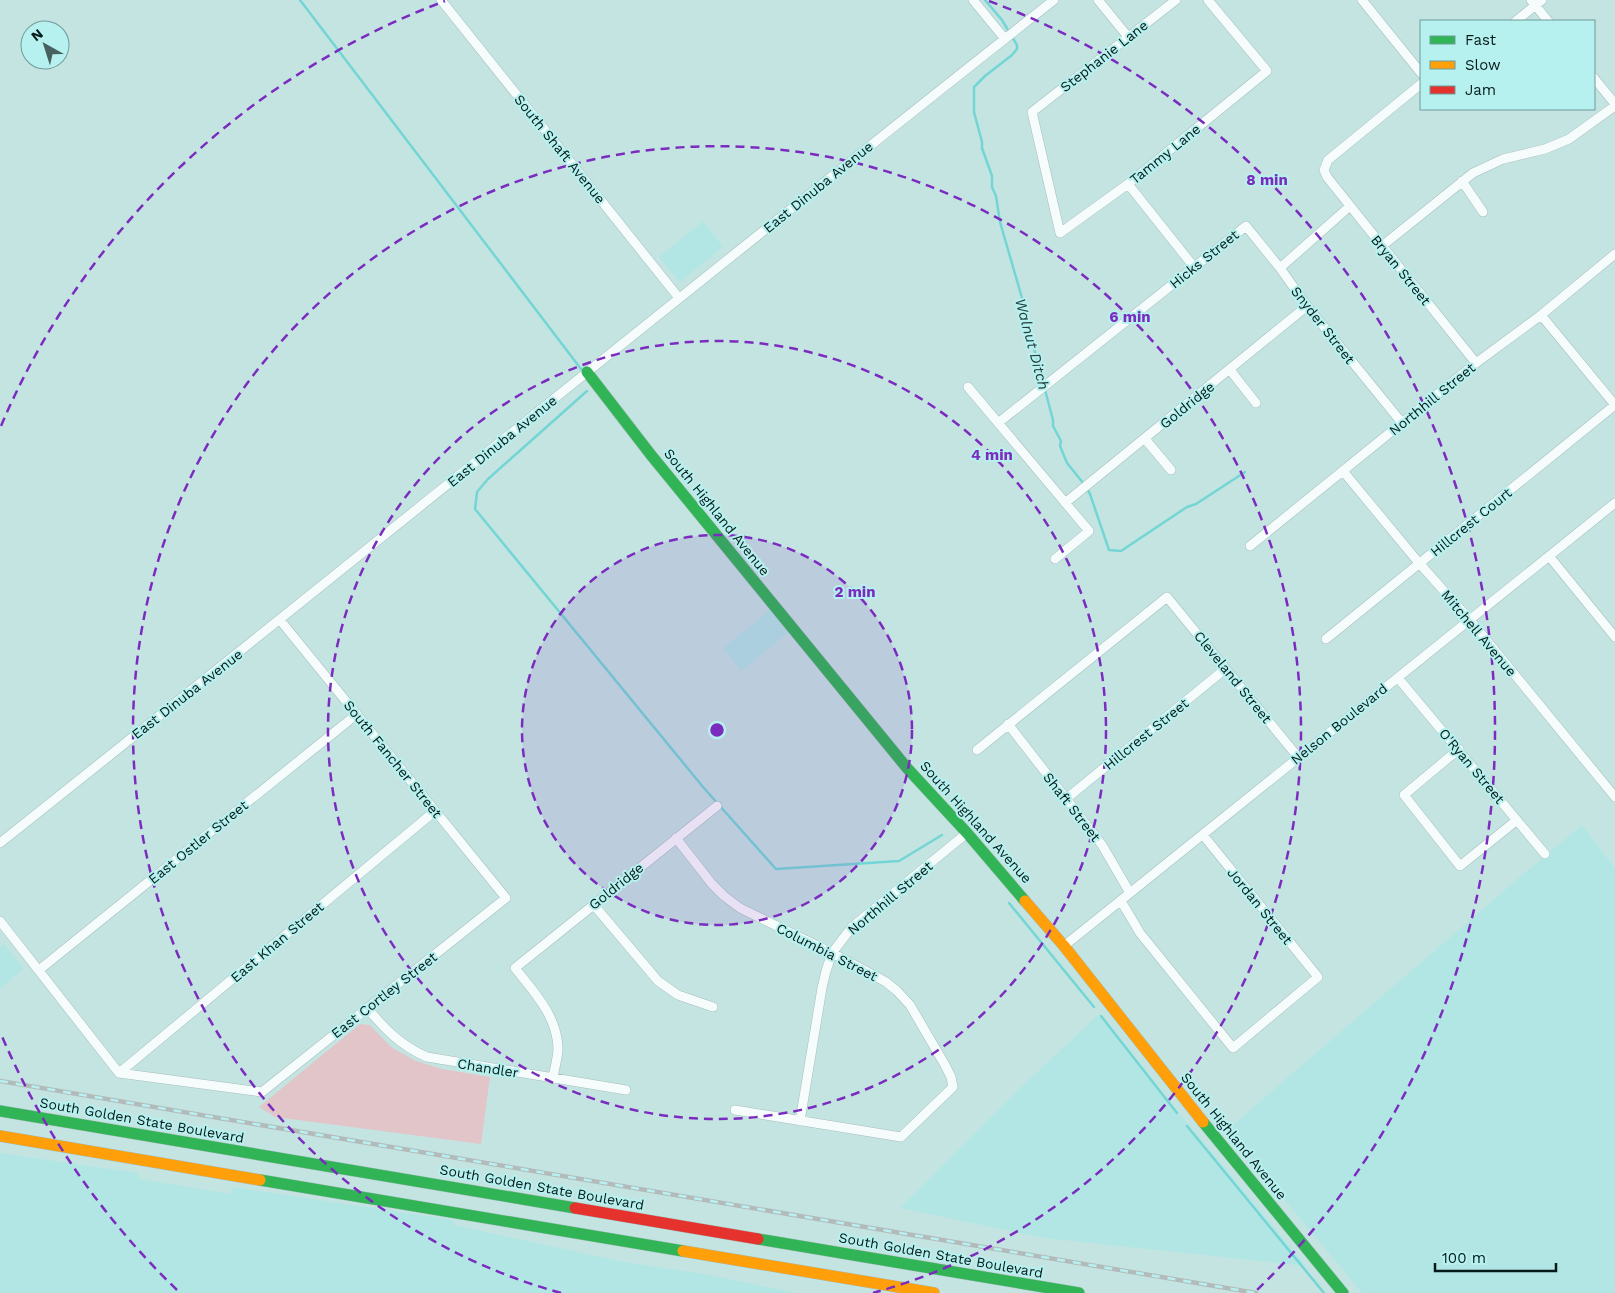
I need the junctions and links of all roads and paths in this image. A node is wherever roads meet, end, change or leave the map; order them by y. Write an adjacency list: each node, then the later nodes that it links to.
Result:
1 (441, 0): 27 (street, South Shaft Avenue)
2 (973, 0): 12 (street)
3 (1054, 0): 12 (street, East Dinuba Avenue)
4 (1098, 0): 11 (street)
5 (1176, 0): 11 (street, Stephanie Lane)
6 (1208, 0): 18 (street, Tammy Lane)
7 (1362, 0): 13 (street)
8 (1536, 2): 9 (street); 10 (street)
9 (1517, 20)
10 (1547, 20)
11 (1128, 38): 22 (street, Stephanie Lane)
12 (1005, 39): 27 (street, East Dinuba Avenue)
13 (1420, 72)
14 (1595, 79): 16 (street)
15 (1420, 85): 19 (street, Bryan Street)
16 (1615, 105): 17 (street)
17 (1462, 181): 20 (street); 23 (street)
18 (1128, 184): 22 (street, Tammy Lane); 25 (street)
19 (1350, 206): 23 (street, Bryan Street); 26 (street)
20 (1483, 212)
21 (1246, 226): 25 (street, Hicks Street); 26 (street, Snyder Street)
22 (1060, 233)
23 (1382, 246): 30 (street, Bryan Street)
24 (1615, 254): 29 (street, Northhill Street)
25 (1194, 267): 36 (street, Hicks Street)
26 (1280, 268): 28 (street, Snyder Street)
27 (679, 298): 32 (street, East Dinuba Avenue)
28 (1307, 306): 31 (street, Goldridge); 37 (street, Snyder Street)
29 (1541, 315): 30 (street, Northhill Street); 35 (street)
30 (1476, 363): 37 (street, Northhill Street)
31 (1230, 370): 34 (street); 38 (street, Goldridge)
32 (587, 372): 47 (street, East Dinuba Avenue); 63 (main road, South Highland Avenue)
33 (968, 387): 36 (street)
34 (1256, 403)
35 (1615, 405): 46 (street, Hillcrest Court)
36 (998, 423): 41 (street)
37 (1402, 423): 40 (street, Northhill Street)
38 (1145, 439): 39 (street); 41 (street, Goldridge)
39 (1171, 470)
40 (1343, 471): 43 (street, Northhill Street); 46 (street, Mitchell Avenue)
41 (1066, 502): 45 (street)
42 (1615, 503): 44 (street, Nelson Boulevard)
43 (1250, 546)
44 (1550, 556): 48 (street, Nelson Boulevard); 49 (street)
45 (1056, 559)
46 (1419, 563): 48 (street, Mitchell Avenue); 50 (street, Hillcrest Court)
47 (280, 620): 53 (street, South Fancher Street); 66 (street, East Dinuba Avenue)
48 (1470, 620): 52 (street, Nelson Boulevard); 58 (street, Mitchell Avenue)
49 (1615, 637)
50 (1326, 638)
51 (1225, 670): 54 (street, Cleveland Street); 57 (street, Cleveland Street); 59 (street, Hillcrest Street)
52 (1398, 678): 55 (street, O'Ryan Street); 57 (street, Nelson Boulevard)
53 (357, 714): 61 (street, South Fancher Street); 75 (street, East Ostler Street)
54 (1008, 724): 56 (street); 59 (street, Shaft Street)
55 (1459, 749): 62 (street, O'Ryan Street); 62 (street)
56 (977, 750)
57 (1298, 757): 64 (street, Nelson Boulevard)
58 (1615, 797)
59 (1066, 799): 68 (street, Shaft Street)
60 (717, 806): 65 (street, Goldridge)
61 (435, 810): 69 (street, South Fancher Street); 78 (street, East Khan Street)
62 (1517, 820): 67 (street, O'Ryan Street)
63 (967, 833): 73 (main road, South Highland Avenue); 74 (street, Northhill Street)
64 (1202, 835): 68 (street, Nelson Boulevard); 70 (street, Jordan Street)
65 (676, 838): 71 (street, Goldridge); 74 (street, Columbia Street)
66 (0, 842)
67 (1545, 854)
68 (1130, 893): 70 (street, Nelson Boulevard)
69 (506, 898): 77 (street, East Cortley Street)
70 (1121, 901): 73 (street, Nelson Boulevard)
71 (593, 904): 76 (street); 79 (street, Goldridge)
72 (0, 921): 75 (street)
73 (1064, 946): 87 (main road, South Highland Avenue)
74 (832, 953): 83 (street, Northhill Street); 83 (street, Columbia Street)
75 (39, 970): 78 (street)
76 (713, 1007)
77 (368, 1008): 78 (street, East Cortley Street); 79 (street, Chandler)
78 (119, 1073)
79 (553, 1079): 80 (street, Chandler)
80 (626, 1090)
81 (735, 1110): 83 (street)
82 (0, 1111): 86 (main road, South Golden State Boulevard)
83 (800, 1121)
84 (0, 1136): 85 (main road)
85 (934, 1293)
86 (1079, 1293)
87 (1343, 1293)

